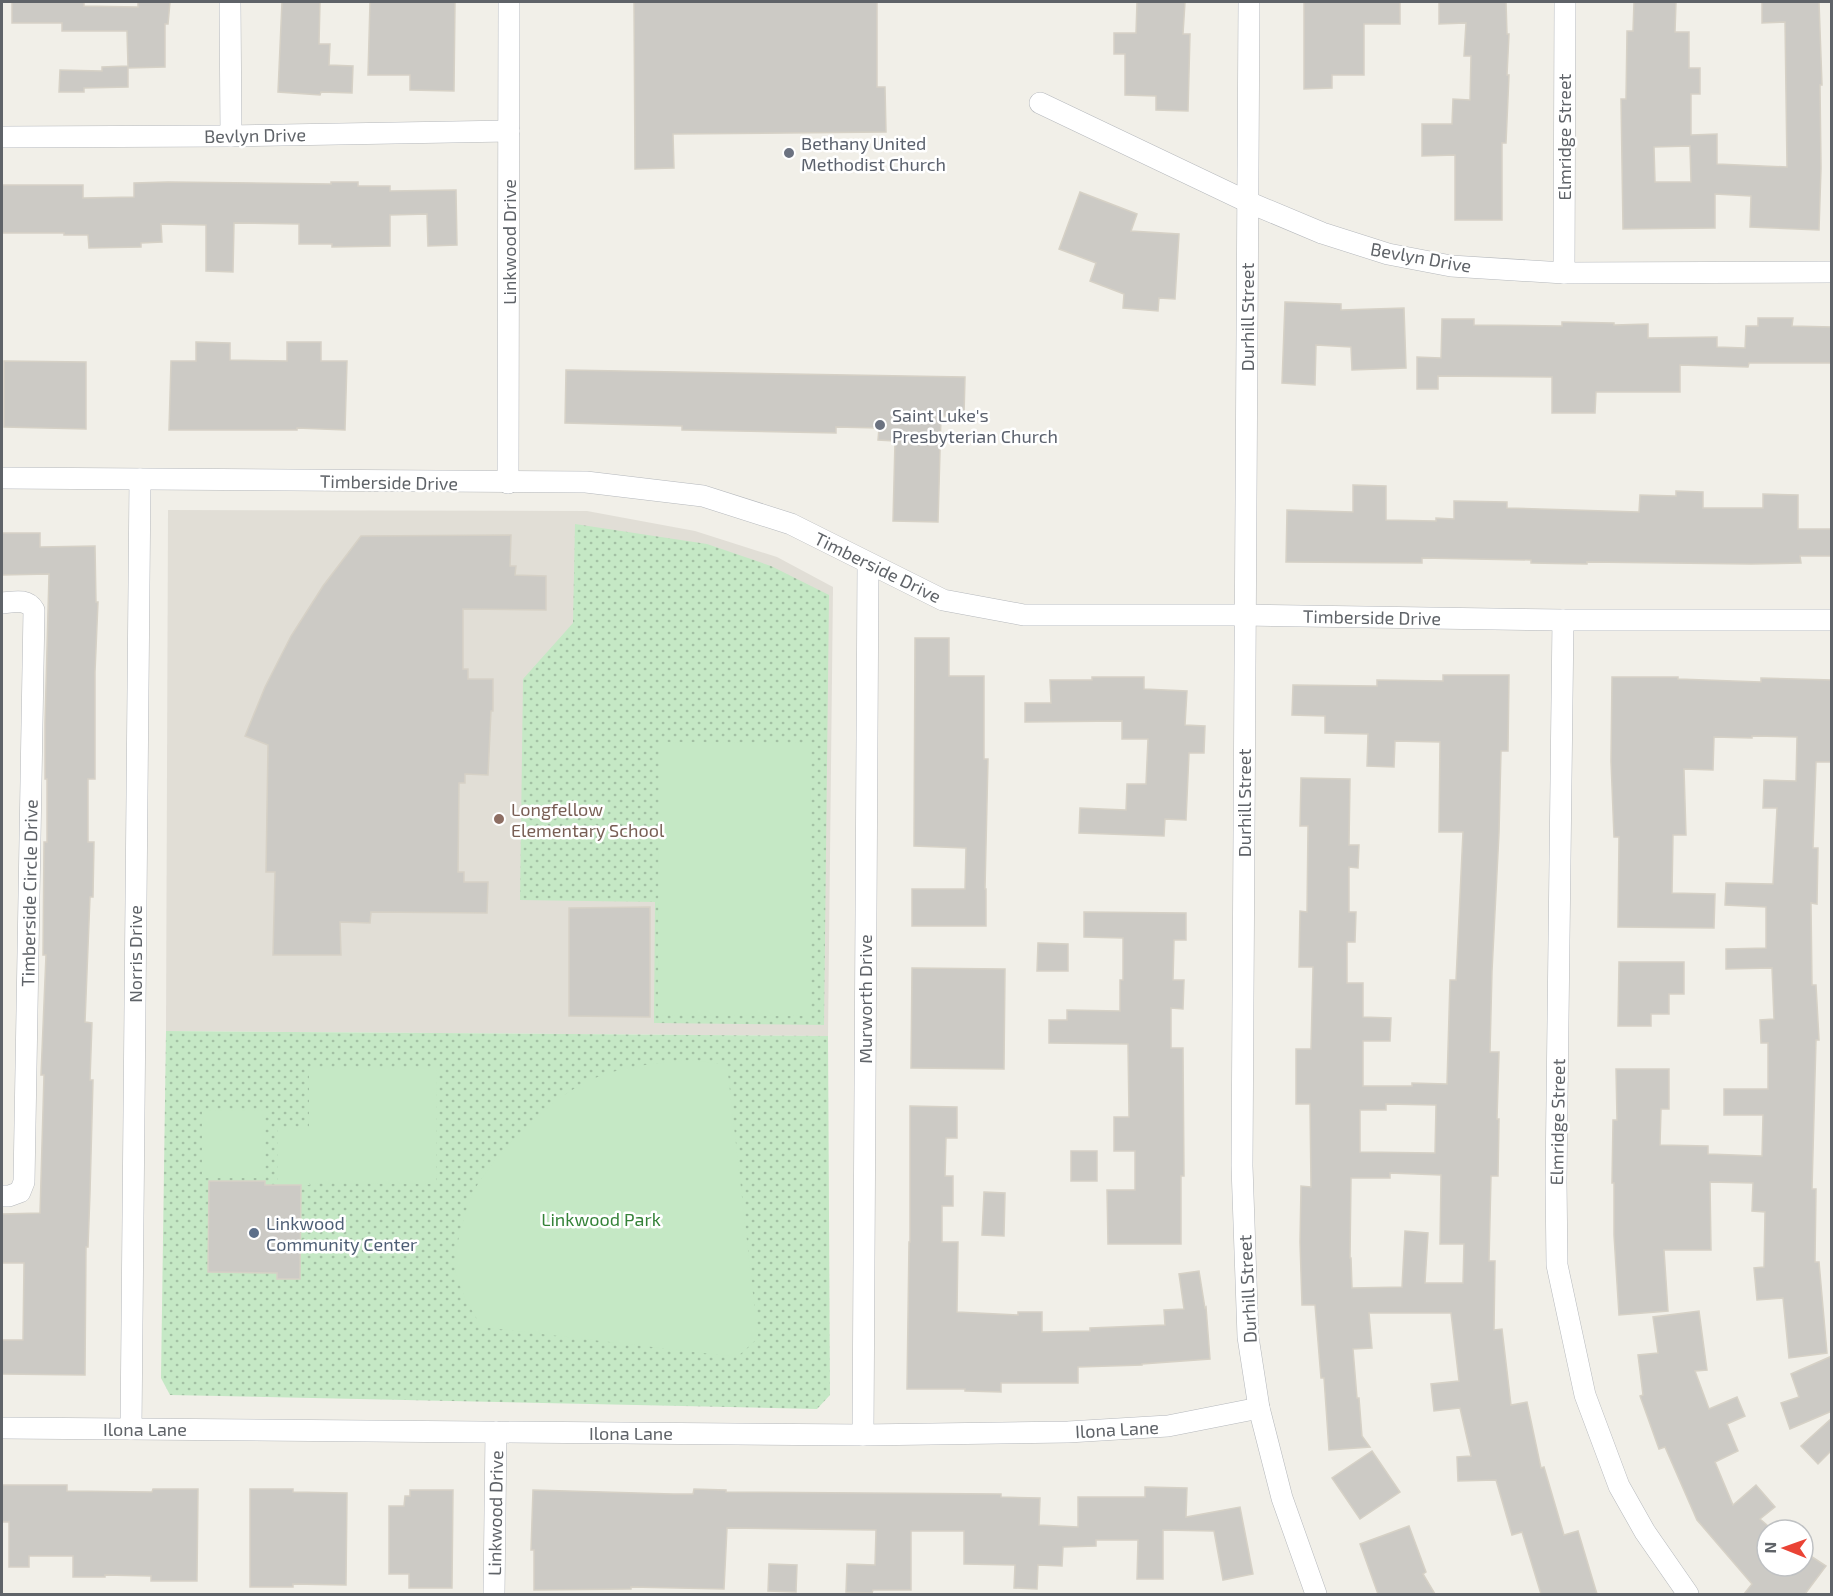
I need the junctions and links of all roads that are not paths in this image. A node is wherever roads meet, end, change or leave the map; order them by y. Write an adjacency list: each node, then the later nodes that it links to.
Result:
1 (230, 2): 7 (street)
2 (509, 2): 6 (street, Linkwood Drive)
3 (1249, 2): 9 (street, Durhill Street)
4 (1565, 2): 11 (street, Elmridge Street)
5 (1040, 103): 9 (street, Bevlyn Drive)
6 (508, 131): 7 (street, Bevlyn Drive); 14 (street, Linkwood Drive)
7 (231, 136): 8 (street, Bevlyn Drive)
8 (2, 137)
9 (1248, 201): 11 (street, Bevlyn Drive); 17 (street, Durhill Street)
10 (1832, 272): 11 (street, Bevlyn Drive)
11 (1564, 273)
12 (2, 478): 13 (street, Timberside Drive)
13 (140, 479): 14 (street, Timberside Drive); 23 (street, Norris Drive)
14 (508, 483): 15 (street, Timberside Drive)
15 (868, 564): 17 (street, Timberside Drive); 25 (street, Murworth Drive)
16 (2, 603): 20 (street, Timberside Circle Drive)
17 (1245, 615): 18 (street, Timberside Drive); 21 (street, Durhill Street)
18 (1563, 620): 19 (street, Timberside Drive); 28 (street, Elmridge Street)
19 (1832, 620)
20 (2, 1196)
21 (1259, 1408): 25 (street, Ilona Lane); 27 (street, Durhill Street)
22 (2, 1428): 23 (street, Ilona Lane)
23 (130, 1429): 24 (street, Ilona Lane)
24 (496, 1432): 25 (street, Ilona Lane); 26 (street, Linkwood Drive)
25 (862, 1435)
26 (494, 1594)
27 (1316, 1594)
28 (1688, 1594)

